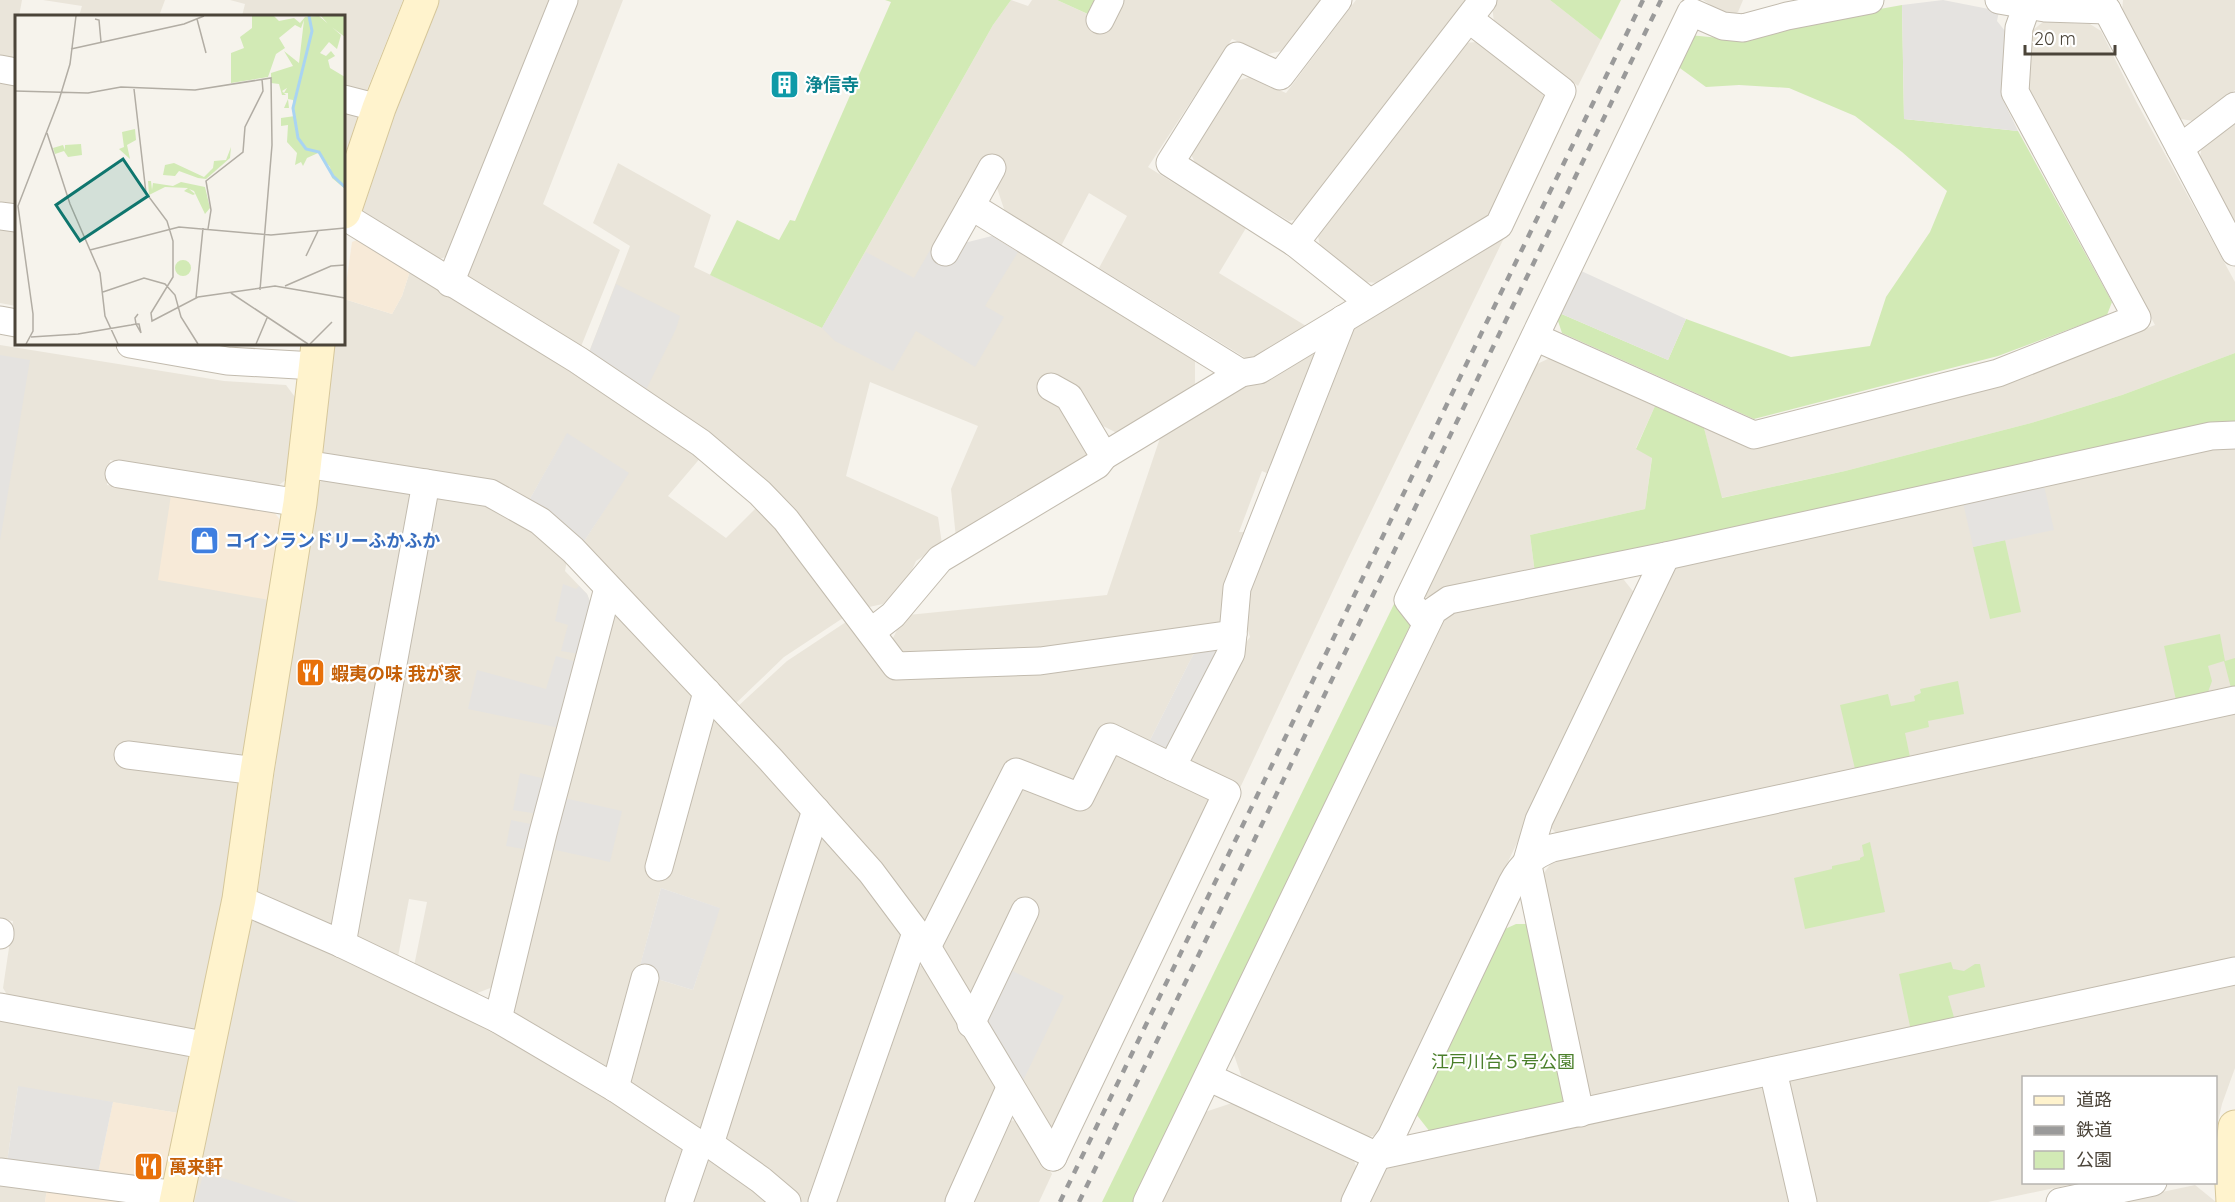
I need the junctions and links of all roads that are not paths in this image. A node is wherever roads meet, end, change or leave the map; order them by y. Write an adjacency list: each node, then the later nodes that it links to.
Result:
1 (422, 0): 15 (street)
2 (564, 0): 26 (street)
3 (1338, 0): 23 (street)
4 (1756, 0): 10 (street)
5 (1870, 0): 10 (street)
6 (1999, 0): 7 (street)
7 (2028, 3): 8 (street); 31 (street)
8 (2110, 5): 16 (street)
9 (1476, 10): 23 (street); 27 (street)
10 (1743, 28): 31 (street)
11 (0, 69): 12 (street)
12 (15, 72)
13 (345, 99): 15 (street)
14 (2235, 106): 16 (street)
15 (379, 108): 19 (street)
16 (2180, 147): 25 (street)
17 (992, 168): 18 (street)
18 (971, 206): 24 (street); 34 (street)
19 (345, 211)
20 (345, 215): 26 (street)
21 (0, 216): 22 (street)
22 (15, 218)
23 (1294, 243): 27 (street)
24 (945, 252)
25 (2235, 252)
26 (450, 283): 45 (street)
27 (1369, 302): 28 (street)
28 (1343, 319): 34 (street); 46 (street)
29 (0, 320): 30 (street)
30 (15, 323)
31 (1535, 336): 44 (street)
32 (136, 345): 33 (street)
33 (316, 355): 38 (street)
34 (1241, 373): 37 (street)
35 (1051, 387): 37 (street)
36 (2235, 435): 42 (street)
37 (1104, 456): 45 (street)
38 (305, 464): 40 (street); 41 (street)
39 (119, 474): 41 (street)
40 (426, 483): 43 (street); 58 (street)
41 (300, 503): 51 (street)
42 (1666, 556): 44 (street); 53 (street)
43 (608, 588): 47 (street); 62 (street)
44 (1426, 623): 66 (street)
45 (871, 632): 46 (street)
46 (1233, 634): 50 (street)
47 (707, 692): 52 (street); 54 (street)
48 (2235, 700): 53 (street)
49 (128, 755): 51 (street)
50 (1172, 767): 57 (street); 67 (street)
51 (257, 771): 55 (street)
52 (816, 810): 57 (street); 71 (street)
53 (1527, 861): 69 (street); 72 (street)
54 (659, 867)
55 (239, 899): 58 (street); 64 (street)
56 (1025, 911): 63 (street)
57 (922, 940): 63 (street); 79 (street)
58 (342, 944): 62 (street)
59 (2235, 971): 65 (street)
60 (645, 978): 68 (street)
61 (0, 1007): 64 (street)
62 (498, 1019): 68 (street)
63 (971, 1024): 67 (street)
64 (209, 1046): 76 (street)
65 (1773, 1071): 69 (street); 83 (street)
66 (1208, 1077): 72 (street); 81 (street)
67 (1010, 1088): 80 (street)
68 (615, 1089): 71 (street)
69 (1580, 1113): 72 (street)
70 (2235, 1127): 73 (street)
71 (704, 1144): 77 (street); 78 (street)
72 (1377, 1156): 82 (street)
73 (2223, 1168): 85 (street)
74 (0, 1172): 76 (street)
75 (2144, 1184): 84 (street)
76 (177, 1199)
77 (679, 1202)
78 (787, 1202)
79 (822, 1202)
80 (959, 1202)
81 (1147, 1202)
82 (1355, 1202)
83 (1803, 1202)
84 (2060, 1202)
85 (2233, 1202)

